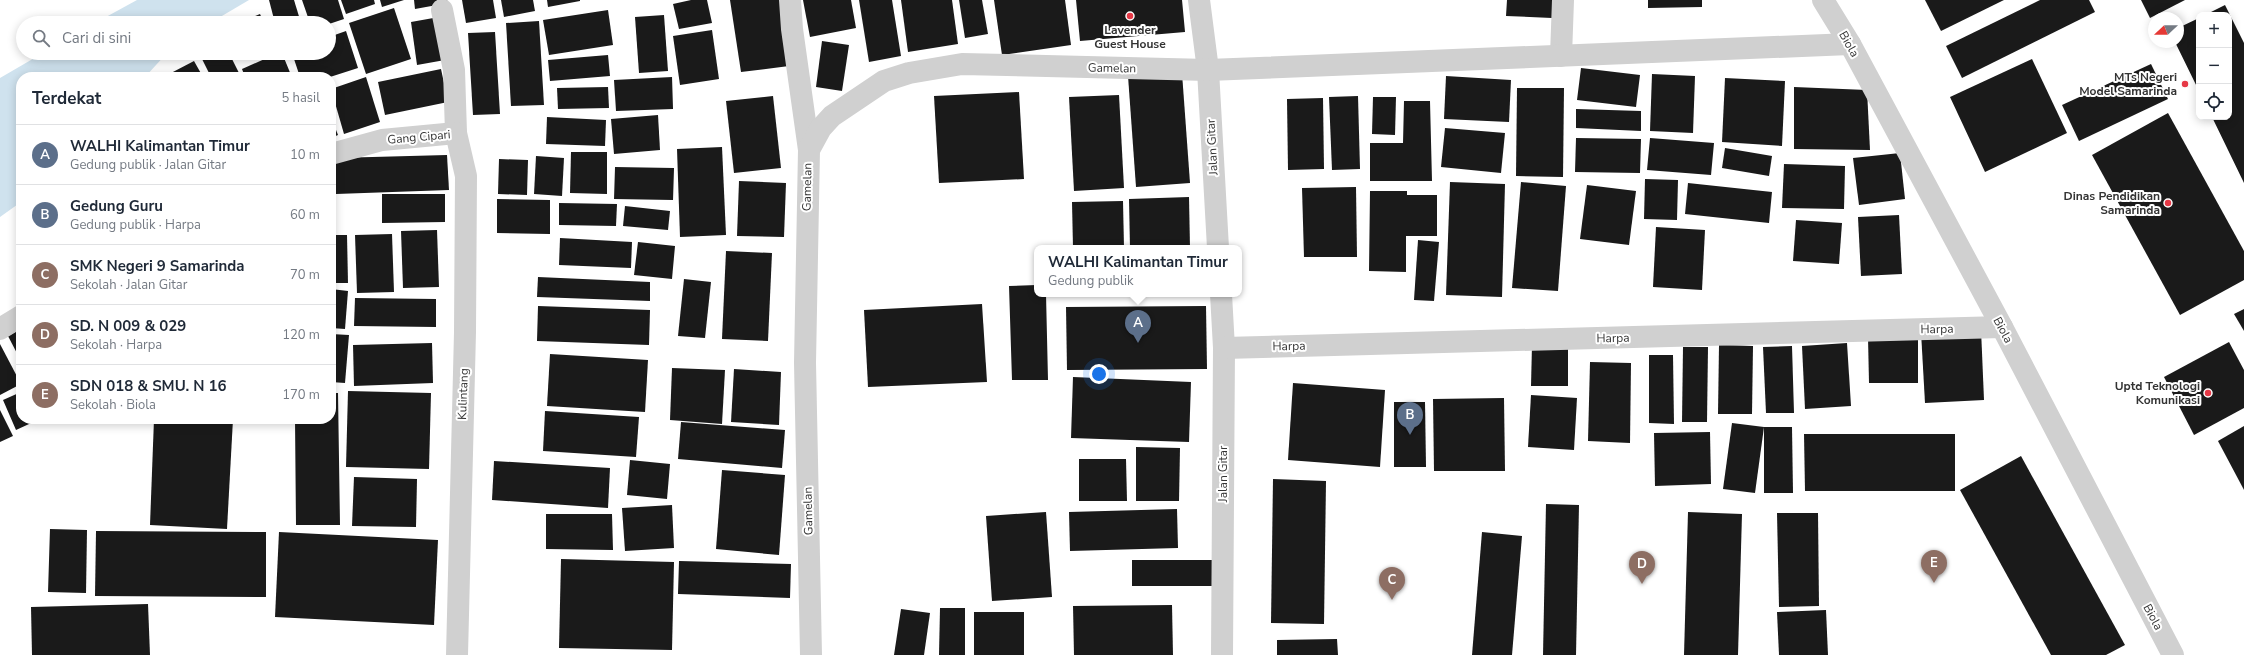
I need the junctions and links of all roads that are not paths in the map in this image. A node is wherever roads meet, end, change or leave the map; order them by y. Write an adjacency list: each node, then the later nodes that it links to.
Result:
1 (790, 0): 10 (street)
2 (1199, 0): 8 (street, Jalan Gitar)
3 (1564, 0): 7 (street)
4 (1825, 4): 6 (street, Biola)
5 (442, 10): 9 (street, Gang Cipari)
6 (1850, 44): 7 (street, Gamelan); 15 (street, Biola)
7 (1561, 56): 8 (street, Gamelan)
8 (1208, 70): 10 (street, Gamelan); 12 (street, Jalan Gitar)
9 (456, 133): 11 (street, Gang Cipari); 18 (street, Kulintang)
10 (809, 150): 19 (street, Gamelan)
11 (336, 153)
12 (1218, 245)
13 (1221, 297): 17 (street, Jalan Gitar)
14 (16, 319): 16 (street)
15 (2002, 328): 17 (street, Harpa); 21 (street, Biola)
16 (0, 329)
17 (1224, 348): 20 (street, Jalan Gitar)
18 (457, 655)
19 (811, 655)
20 (1222, 655)
21 (2173, 655)

